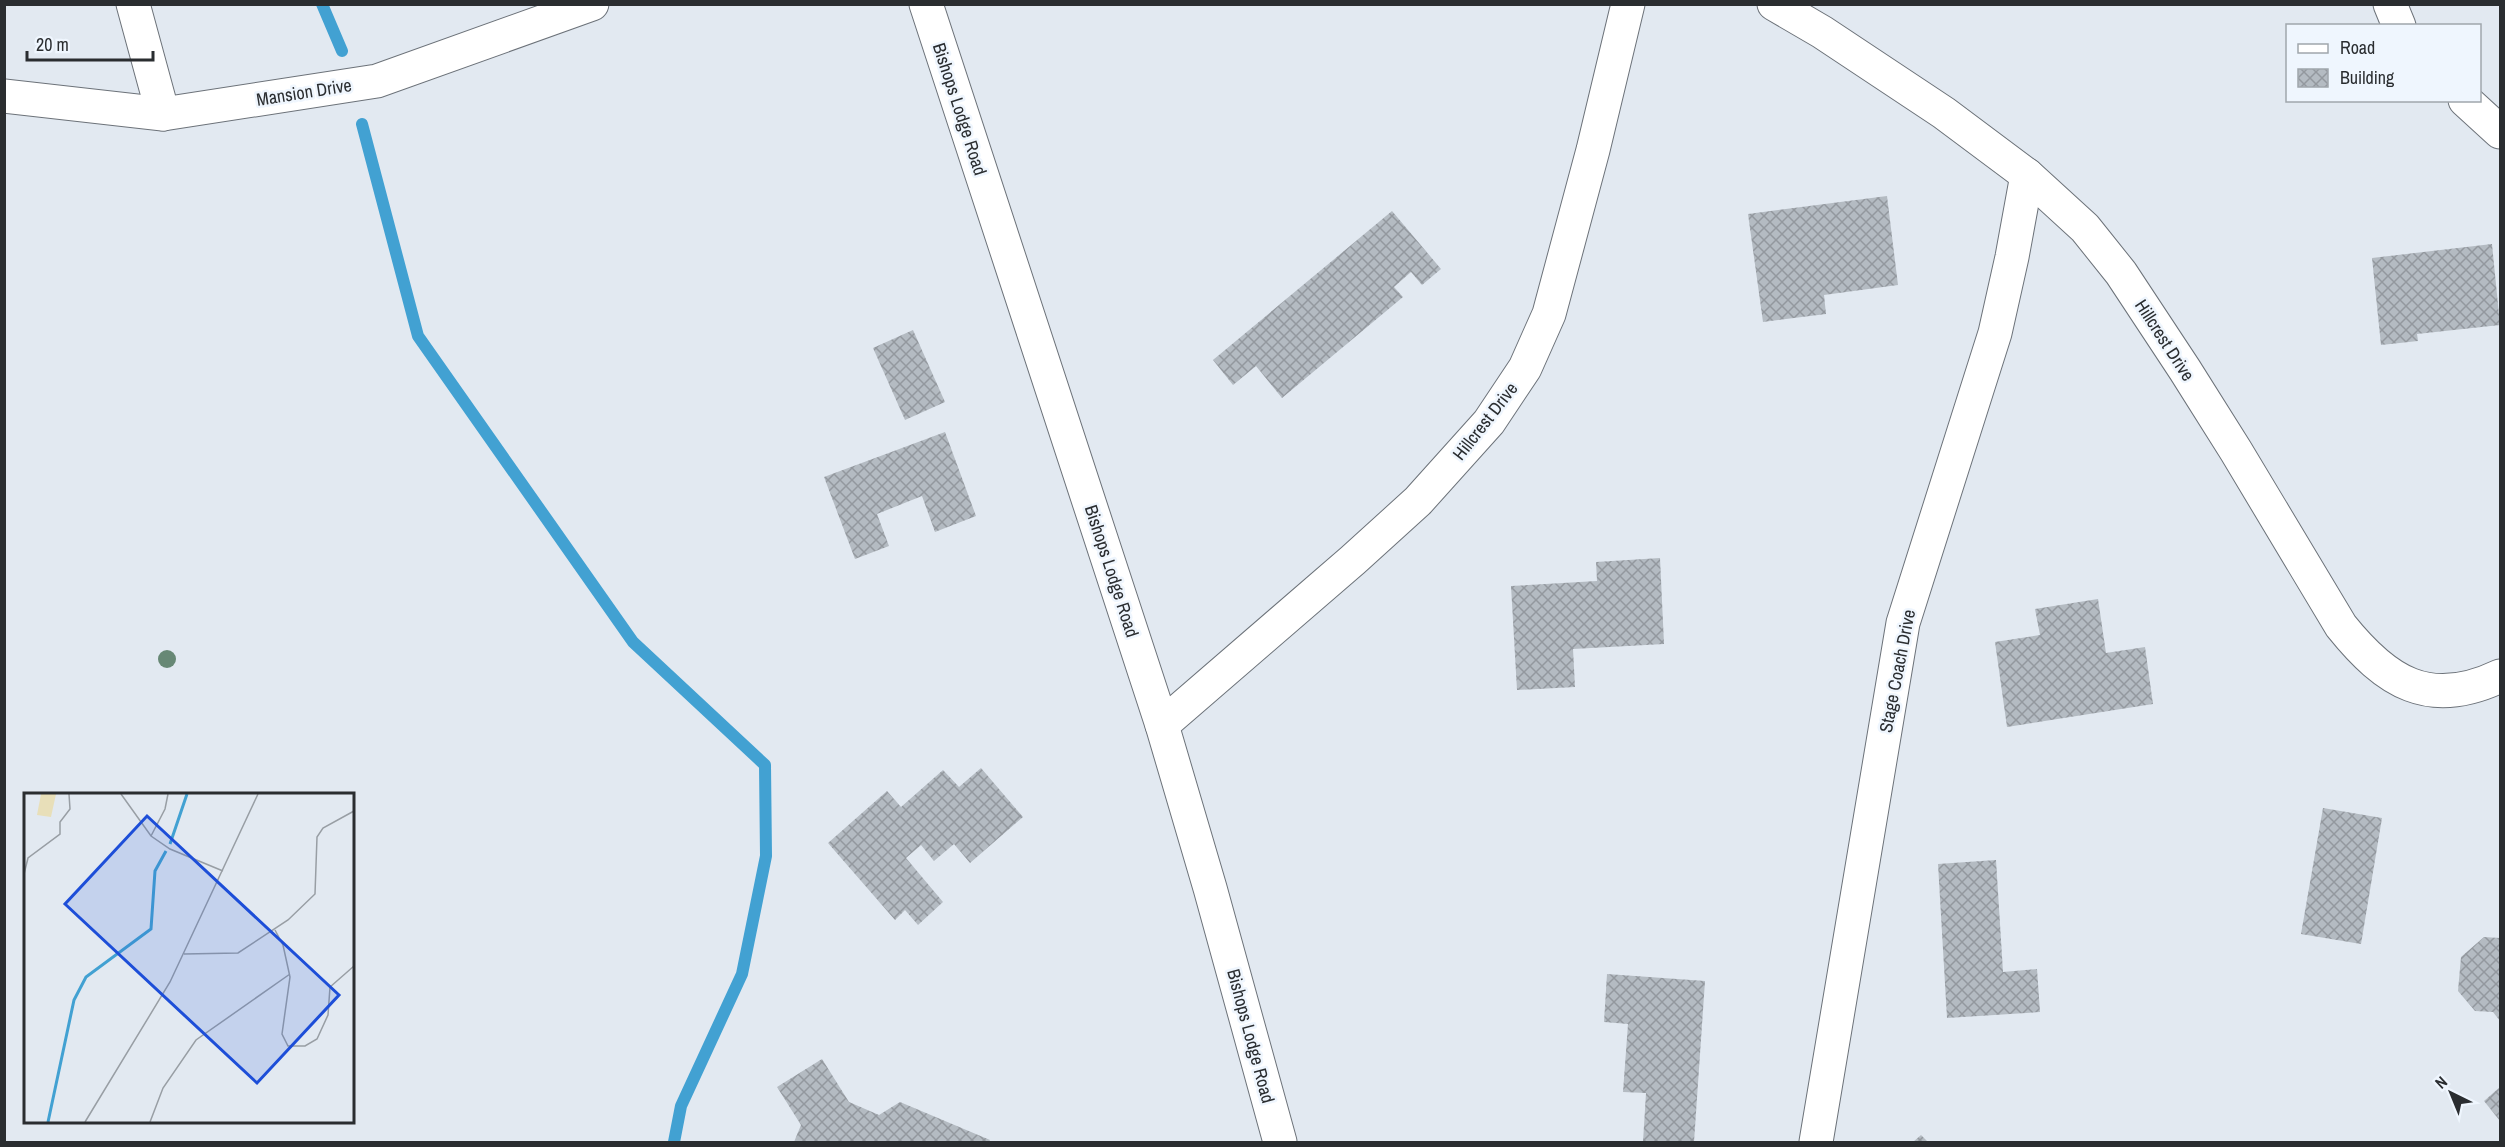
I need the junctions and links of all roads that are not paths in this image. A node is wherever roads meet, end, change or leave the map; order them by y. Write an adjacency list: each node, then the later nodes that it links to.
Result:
1 (133, 4): 10 (street)
2 (592, 4): 10 (street, Mansion Drive)
3 (926, 4): 14 (street, Bishops Lodge Road)
4 (1628, 4): 14 (street, Hillcrest Drive)
5 (1774, 4): 12 (street, Hillcrest Drive)
6 (2390, 4): 7 (street)
7 (2398, 24)
8 (4, 96): 10 (street, Mansion Drive)
9 (2467, 102): 11 (street)
10 (163, 114)
11 (2500, 132)
12 (2026, 175): 13 (street, Hillcrest Drive); 16 (street, Stage Coach Drive)
13 (2500, 676)
14 (1162, 725): 15 (street, Bishops Lodge Road)
15 (1280, 1143)
16 (1816, 1143)

